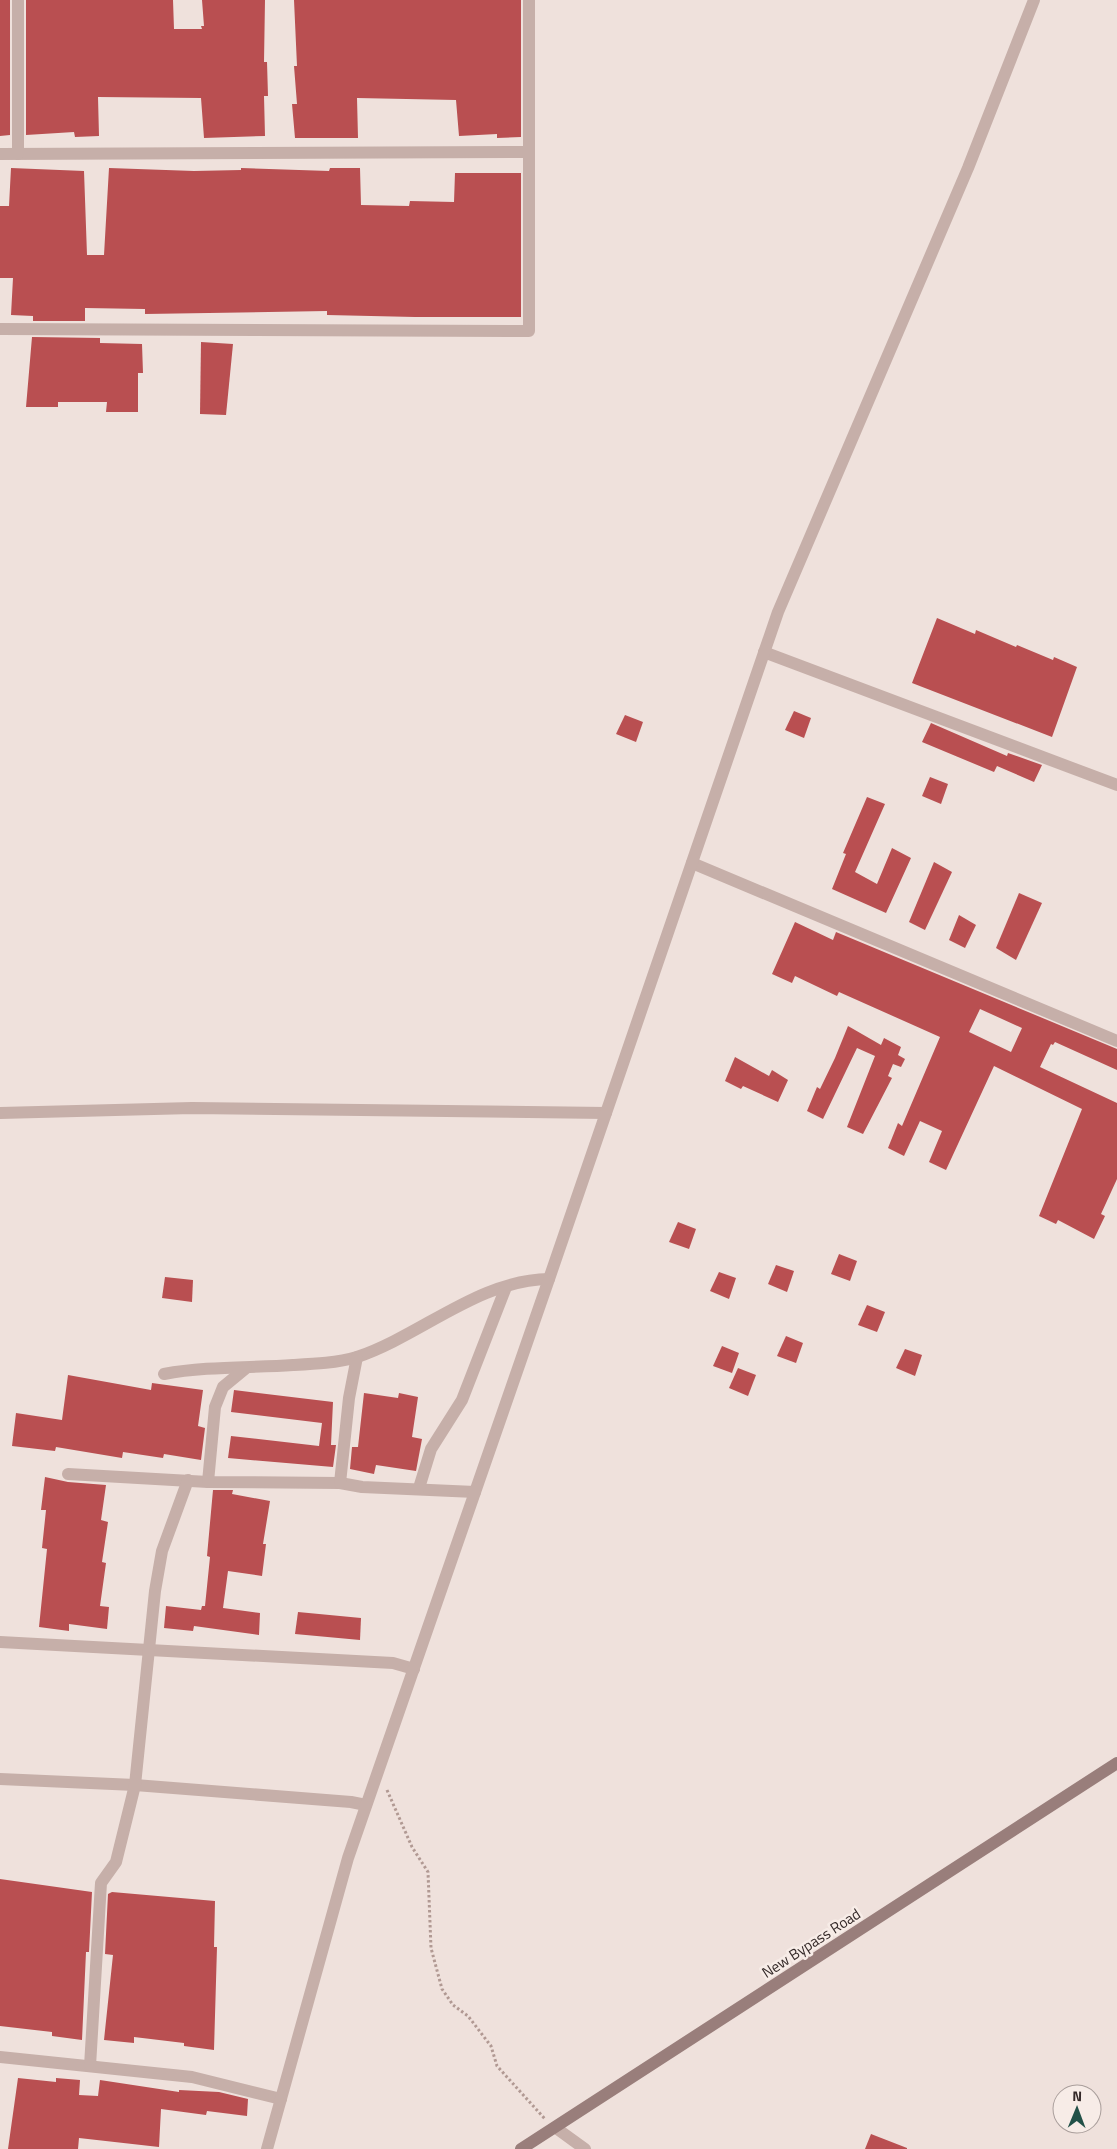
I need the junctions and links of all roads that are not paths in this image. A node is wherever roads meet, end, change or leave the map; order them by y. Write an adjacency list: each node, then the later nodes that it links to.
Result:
1 (18, 0): 6 (street)
2 (529, 0): 4 (street)
3 (1034, 0): 8 (street)
4 (529, 152): 6 (street); 7 (street)
5 (0, 154): 6 (street)
6 (18, 154)
7 (0, 328)
8 (764, 652): 9 (street); 10 (street)
9 (1117, 785)
10 (692, 863): 11 (street); 12 (street)
11 (1117, 1040)
12 (606, 1112): 13 (street); 14 (street)
13 (0, 1113)
14 (549, 1279): 15 (street); 24 (street)
15 (506, 1288): 16 (street); 23 (street)
16 (357, 1357): 17 (street); 22 (street)
17 (246, 1368): 18 (street); 21 (street)
18 (164, 1374)
19 (68, 1474): 20 (street)
20 (188, 1480): 21 (street); 26 (street)
21 (208, 1482): 22 (street)
22 (340, 1483): 23 (street)
23 (419, 1488): 24 (street)
24 (475, 1492): 27 (street)
25 (0, 1642): 26 (street)
26 (150, 1651): 27 (street); 30 (street)
27 (414, 1669): 31 (street)
28 (1117, 1763): 35 (main road, New Bypass Road)
29 (0, 1779): 30 (street)
30 (135, 1785): 31 (street); 33 (street)
31 (366, 1805): 34 (street)
32 (0, 2057): 33 (street)
33 (90, 2066): 34 (street)
34 (281, 2099): 36 (street)
35 (556, 2128): 37 (main road, New Bypass Road); 38 (street)
36 (268, 2149)
37 (521, 2149)
38 (585, 2149)

